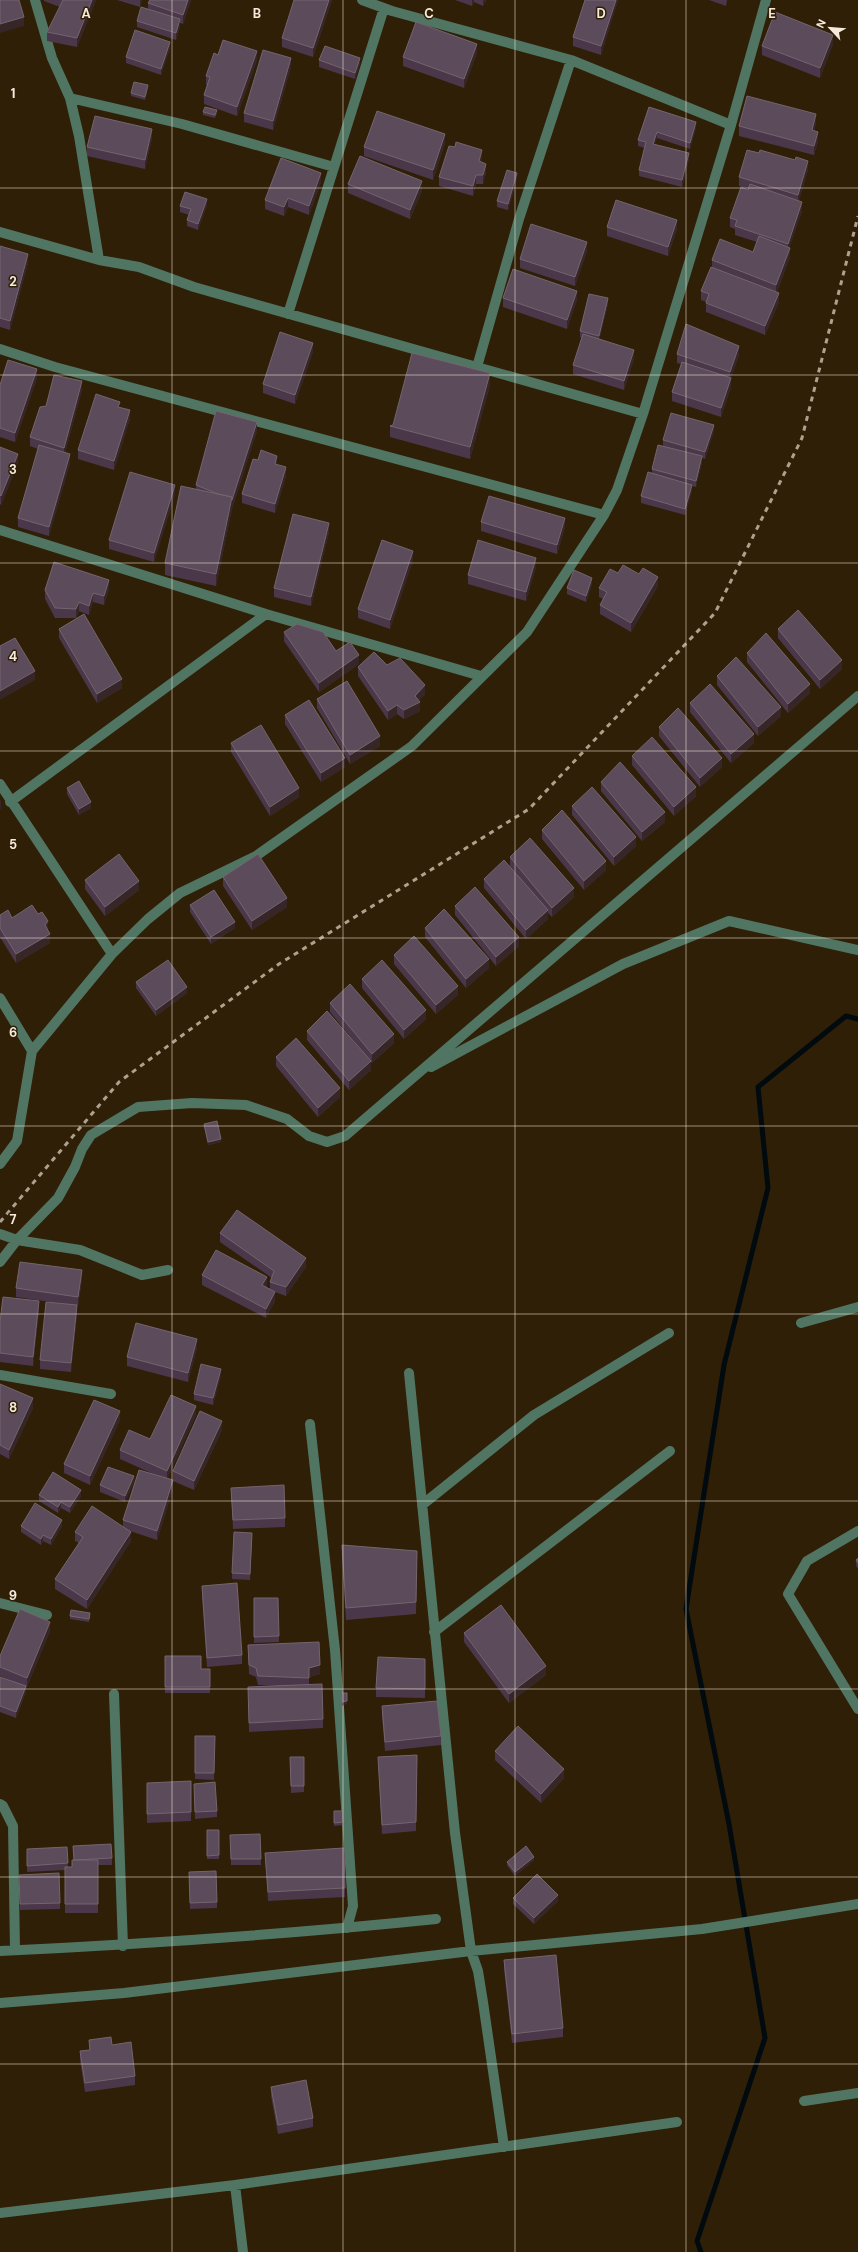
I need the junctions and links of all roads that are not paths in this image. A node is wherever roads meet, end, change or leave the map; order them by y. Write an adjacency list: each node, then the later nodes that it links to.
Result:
1 (35, 0): 6 (street)
2 (362, 0): 4 (street)
3 (766, 0): 7 (street)
4 (384, 8): 5 (street); 8 (street)
5 (571, 60): 7 (street); 13 (street)
6 (70, 98): 8 (street); 10 (street)
7 (731, 125): 14 (street)
8 (334, 167): 11 (street)
9 (0, 232): 10 (street)
10 (99, 260): 11 (street)
11 (288, 314): 13 (street)
12 (0, 349): 15 (street)
13 (477, 368): 14 (street)
14 (643, 414): 15 (street)
15 (604, 515): 18 (street)
16 (0, 530): 17 (street)
17 (266, 614): 18 (street); 21 (street)
18 (481, 676): 23 (street)
19 (858, 696): 26 (street)
20 (0, 784): 21 (street)
21 (10, 802): 23 (street)
22 (858, 950): 26 (street)
23 (112, 954): 25 (street)
24 (0, 998): 25 (street)
25 (32, 1051): 27 (street)
26 (414, 1077): 29 (street)
27 (0, 1164)
28 (0, 1234): 29 (street)
29 (17, 1240): 30 (street); 31 (street)
30 (0, 1262)
31 (168, 1270)
32 (858, 1306): 33 (street)
33 (801, 1323)
34 (669, 1333): 40 (street)
35 (409, 1373): 40 (street)
36 (0, 1375): 37 (street)
37 (111, 1394)
38 (310, 1424): 50 (street)
39 (670, 1451): 44 (street)
40 (422, 1505): 44 (street)
41 (858, 1531): 46 (street)
42 (0, 1603): 43 (street)
43 (47, 1615)
44 (434, 1632): 54 (street)
45 (114, 1694): 51 (street)
46 (858, 1710)
47 (0, 1804): 52 (street)
48 (858, 1904): 54 (street)
49 (436, 1919): 50 (street)
50 (347, 1928): 51 (street)
51 (123, 1946): 52 (street)
52 (15, 1950): 53 (street)
53 (0, 1951)
54 (471, 1951): 55 (street); 59 (street)
55 (0, 2003)
56 (858, 2093): 57 (street)
57 (804, 2102)
58 (677, 2122): 59 (street)
59 (504, 2147): 60 (street)
60 (234, 2185): 61 (street); 62 (street)
61 (0, 2212)
62 (243, 2252)

